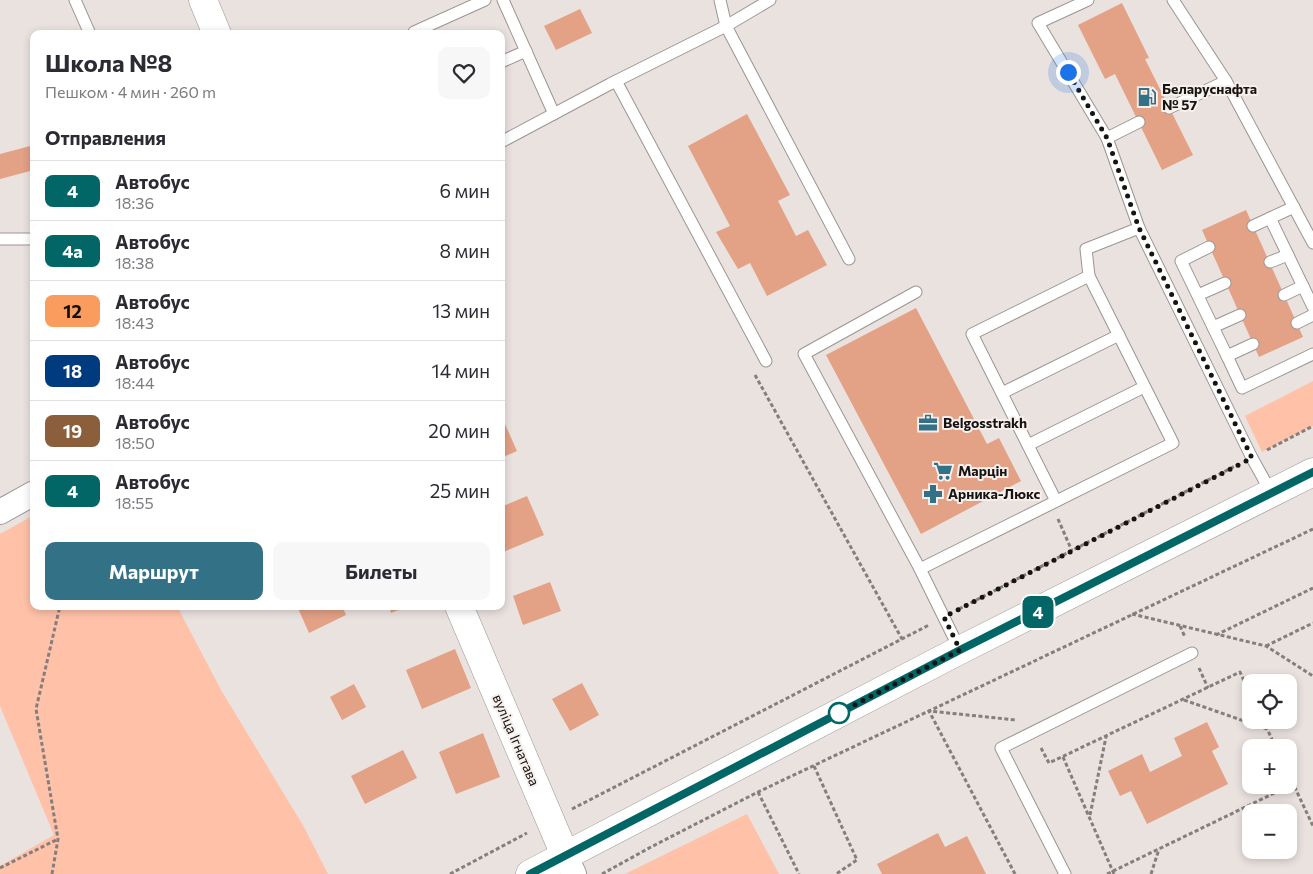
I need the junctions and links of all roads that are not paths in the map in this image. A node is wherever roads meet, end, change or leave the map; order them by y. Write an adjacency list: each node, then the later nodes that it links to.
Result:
1 (75, 0): 11 (lane)
2 (203, 0): 12 (main road)
3 (485, 0): 13 (lane)
4 (503, 0): 14 (lane)
5 (720, 0): 10 (lane)
6 (770, 0): 9 (lane)
7 (1088, 0): 21 (lane)
8 (1173, 0): 17 (lane)
9 (756, 3): 10 (lane)
10 (726, 26): 16 (lane); 32 (lane)
11 (88, 30)
12 (215, 30)
13 (418, 30)
14 (526, 51): 15 (lane); 19 (lane)
15 (505, 60)
16 (616, 81): 19 (lane); 49 (lane)
17 (1226, 81): 18 (lane); 23 (lane)
18 (1169, 108)
19 (554, 114): 22 (lane)
20 (1139, 122): 21 (lane)
21 (1107, 138): 26 (lane)
22 (505, 140)
23 (1294, 207): 24 (lane); 29 (lane)
24 (1270, 218): 25 (lane); 31 (lane)
25 (1253, 226)
26 (1139, 228): 34 (lane); 55 (lane)
27 (0, 239): 28 (lane)
28 (30, 239)
29 (1313, 243)
30 (1209, 247): 39 (lane)
31 (1288, 255): 33 (lane); 36 (lane)
32 (849, 259)
33 (1270, 262)
34 (1089, 276): 45 (lane); 51 (lane)
35 (1225, 283): 39 (lane)
36 (1303, 286): 38 (lane); 40 (lane)
37 (916, 292): 58 (lane)
38 (1284, 295)
39 (1198, 296): 44 (lane)
40 (1313, 307)
41 (1240, 315): 44 (lane)
42 (1313, 315): 43 (lane)
43 (1297, 323)
44 (1213, 327): 48 (lane)
45 (1118, 335): 50 (lane); 51 (lane)
46 (1253, 344): 48 (lane)
47 (1313, 354): 48 (lane)
48 (1227, 356)
49 (766, 361)
50 (1144, 387): 52 (lane); 56 (lane)
51 (1002, 393): 52 (lane)
52 (1028, 445): 56 (lane)
53 (1313, 472): 55 (main road)
54 (30, 494): 57 (street)
55 (1273, 494): 60 (main road)
56 (1056, 501): 58 (lane)
57 (0, 512)
58 (920, 569): 60 (lane)
59 (461, 610): 62 (main road, вуліца Ігнатава)
60 (960, 650): 62 (main road)
61 (1192, 653): 64 (lane)
62 (570, 864): 63 (main road)
63 (530, 874)
64 (1065, 874)

